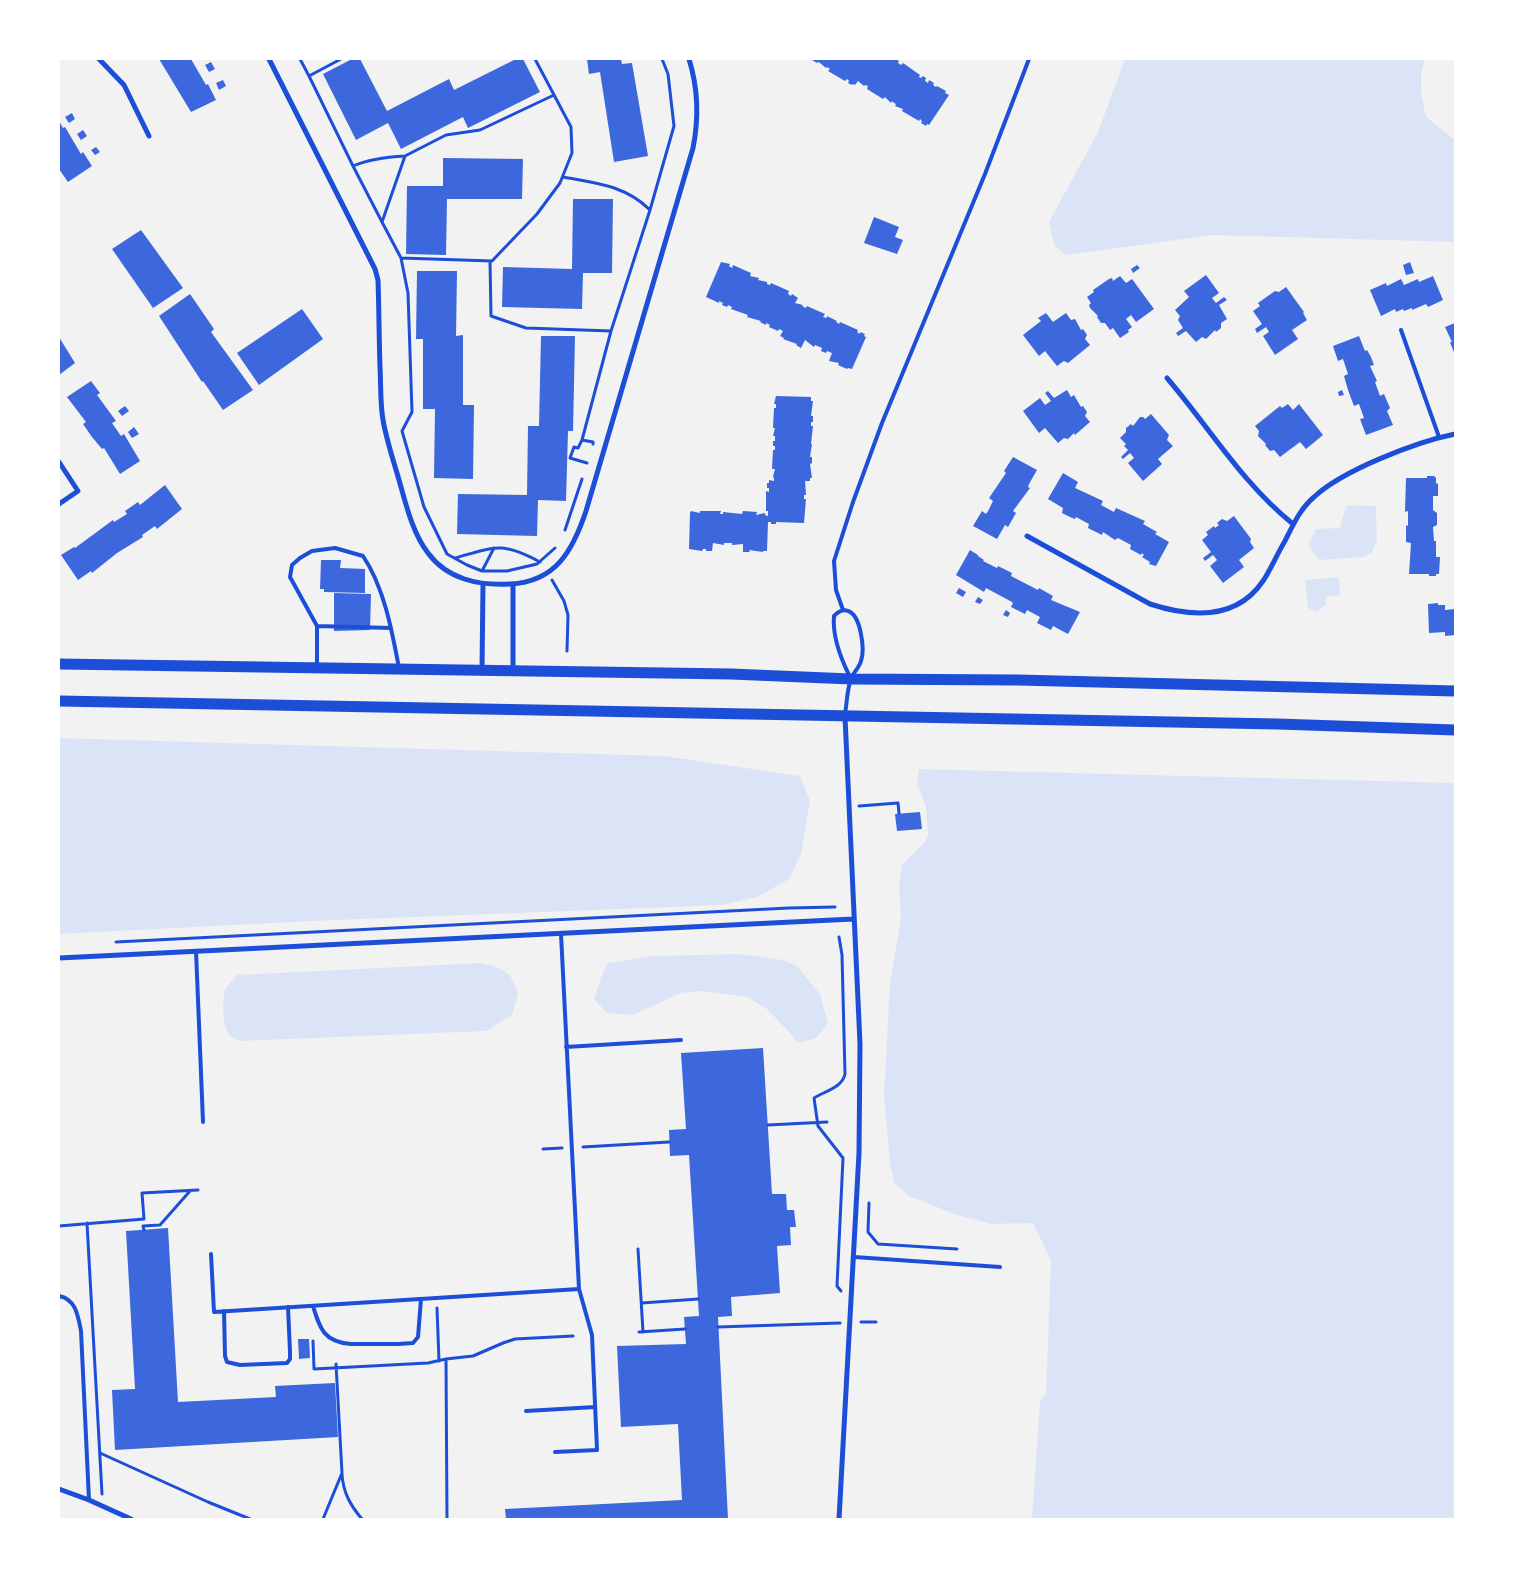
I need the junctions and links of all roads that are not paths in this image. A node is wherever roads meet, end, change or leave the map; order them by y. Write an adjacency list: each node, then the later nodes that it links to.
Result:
1 (99, 59): 5 (street)
2 (270, 59): 14 (street)
3 (689, 59): 15 (street)
4 (1029, 59): 16 (lane)
5 (149, 136)
6 (1401, 330): 9 (lane)
7 (1167, 378): 12 (street)
8 (1455, 434): 9 (street)
9 (1439, 437): 12 (street)
10 (59, 462): 11 (street)
11 (59, 504)
12 (1293, 524): 13 (street)
13 (1027, 536)
14 (483, 584): 15 (street); 22 (street)
15 (513, 584): 23 (street)
16 (843, 610): 24 (lane); 24 (lane)
17 (317, 626): 18 (lane); 18 (lane); 20 (lane)
18 (391, 628): 21 (lane)
19 (59, 664): 20 (main road)
20 (317, 668): 21 (main road)
21 (400, 670): 22 (main road)
22 (482, 670): 23 (main road)
23 (513, 671): 24 (main road)
24 (851, 679): 25 (main road); 27 (lane)
25 (1455, 691)
26 (59, 701): 27 (main road)
27 (845, 716): 28 (main road); 29 (street)
28 (1455, 730)
29 (853, 919): 30 (street); 37 (street)
30 (561, 934): 31 (street); 34 (lane)
31 (196, 951): 32 (street); 35 (lane)
32 (59, 958)
33 (681, 1040): 34 (lane)
34 (566, 1047): 39 (lane)
35 (203, 1122)
36 (211, 1254): 44 (lane)
37 (854, 1257): 38 (lane); 51 (street)
38 (1000, 1267)
39 (579, 1289): 41 (lane); 45 (lane)
40 (59, 1296): 49 (lane)
41 (421, 1299): 42 (lane); 42 (lane)
42 (313, 1306): 43 (lane)
43 (288, 1307): 44 (lane); 44 (lane)
44 (224, 1311)
45 (595, 1407): 46 (lane); 47 (lane)
46 (526, 1411)
47 (556, 1452)
48 (59, 1489): 49 (street)
49 (89, 1500): 50 (street)
50 (131, 1519)
51 (839, 1519)

